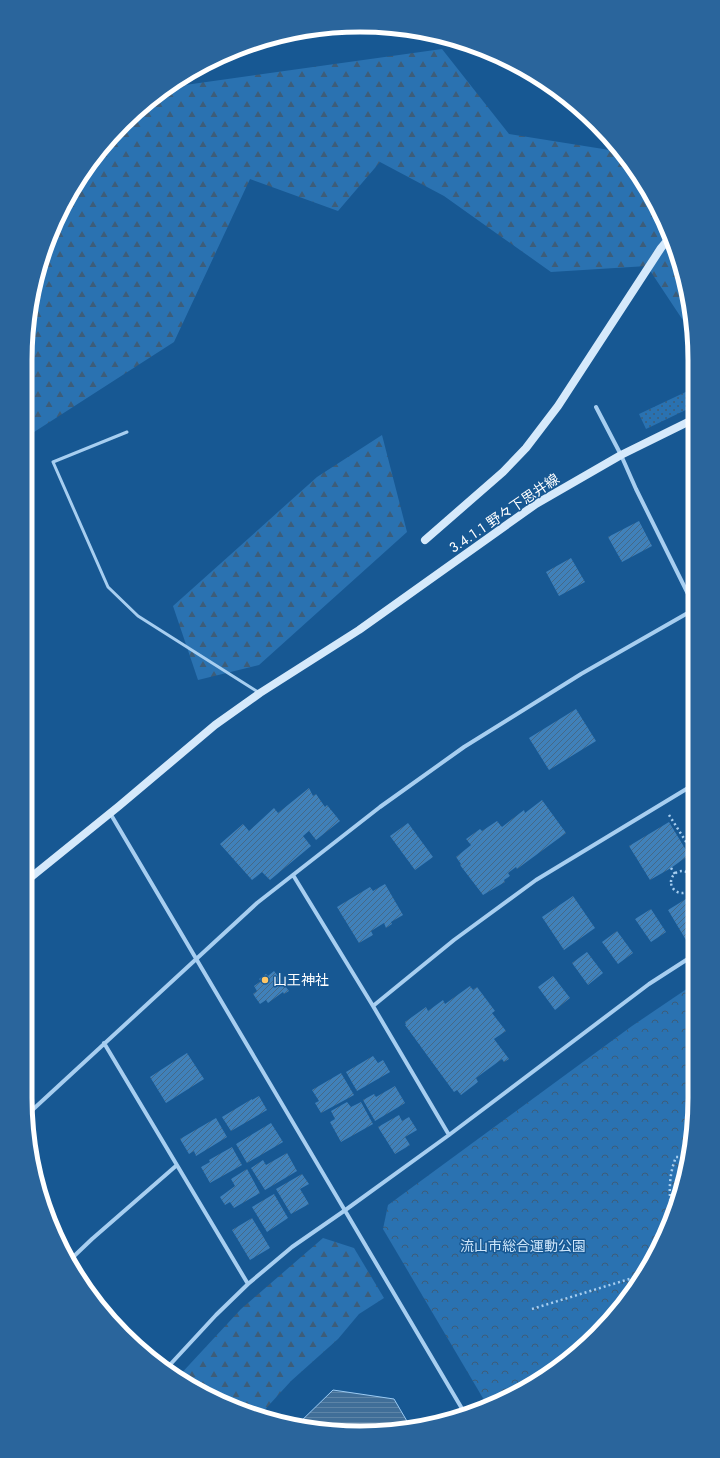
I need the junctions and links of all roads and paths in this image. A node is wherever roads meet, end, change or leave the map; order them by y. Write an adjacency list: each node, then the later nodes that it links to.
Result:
1 (666, 242): 6 (street)
2 (596, 407): 5 (street)
3 (688, 422): 5 (street, 3.4.1.1 野々下思井線)
4 (127, 432): 9 (lane)
5 (621, 456): 7 (street); 9 (street, 3.4.1.1 野々下思井線)
6 (425, 540)
7 (688, 594)
8 (688, 613): 16 (street)
9 (260, 693): 12 (street, 3.4.1.1 野々下思井線)
10 (688, 788): 11 (street)
11 (663, 804): 13 (path); 22 (street)
12 (110, 813): 18 (street, 3.4.1.1 野々下思井線); 21 (street)
13 (688, 845)
14 (671, 868): 17 (path)
15 (688, 873): 17 (path)
16 (293, 874): 21 (street); 22 (street)
17 (675, 874): 19 (path)
18 (32, 876)
19 (688, 890)
20 (688, 959): 25 (street)
21 (196, 960): 23 (street); 29 (street)
22 (373, 1006): 25 (street)
23 (104, 1043): 24 (street); 27 (street)
24 (33, 1110)
25 (449, 1134): 29 (street)
26 (683, 1157): 28 (path)
27 (178, 1165): 30 (street); 32 (street)
28 (670, 1205)
29 (344, 1211): 32 (street); 35 (street)
30 (73, 1257)
31 (635, 1277): 33 (path)
32 (248, 1284): 34 (street)
33 (532, 1309)
34 (170, 1365)
35 (463, 1410)

